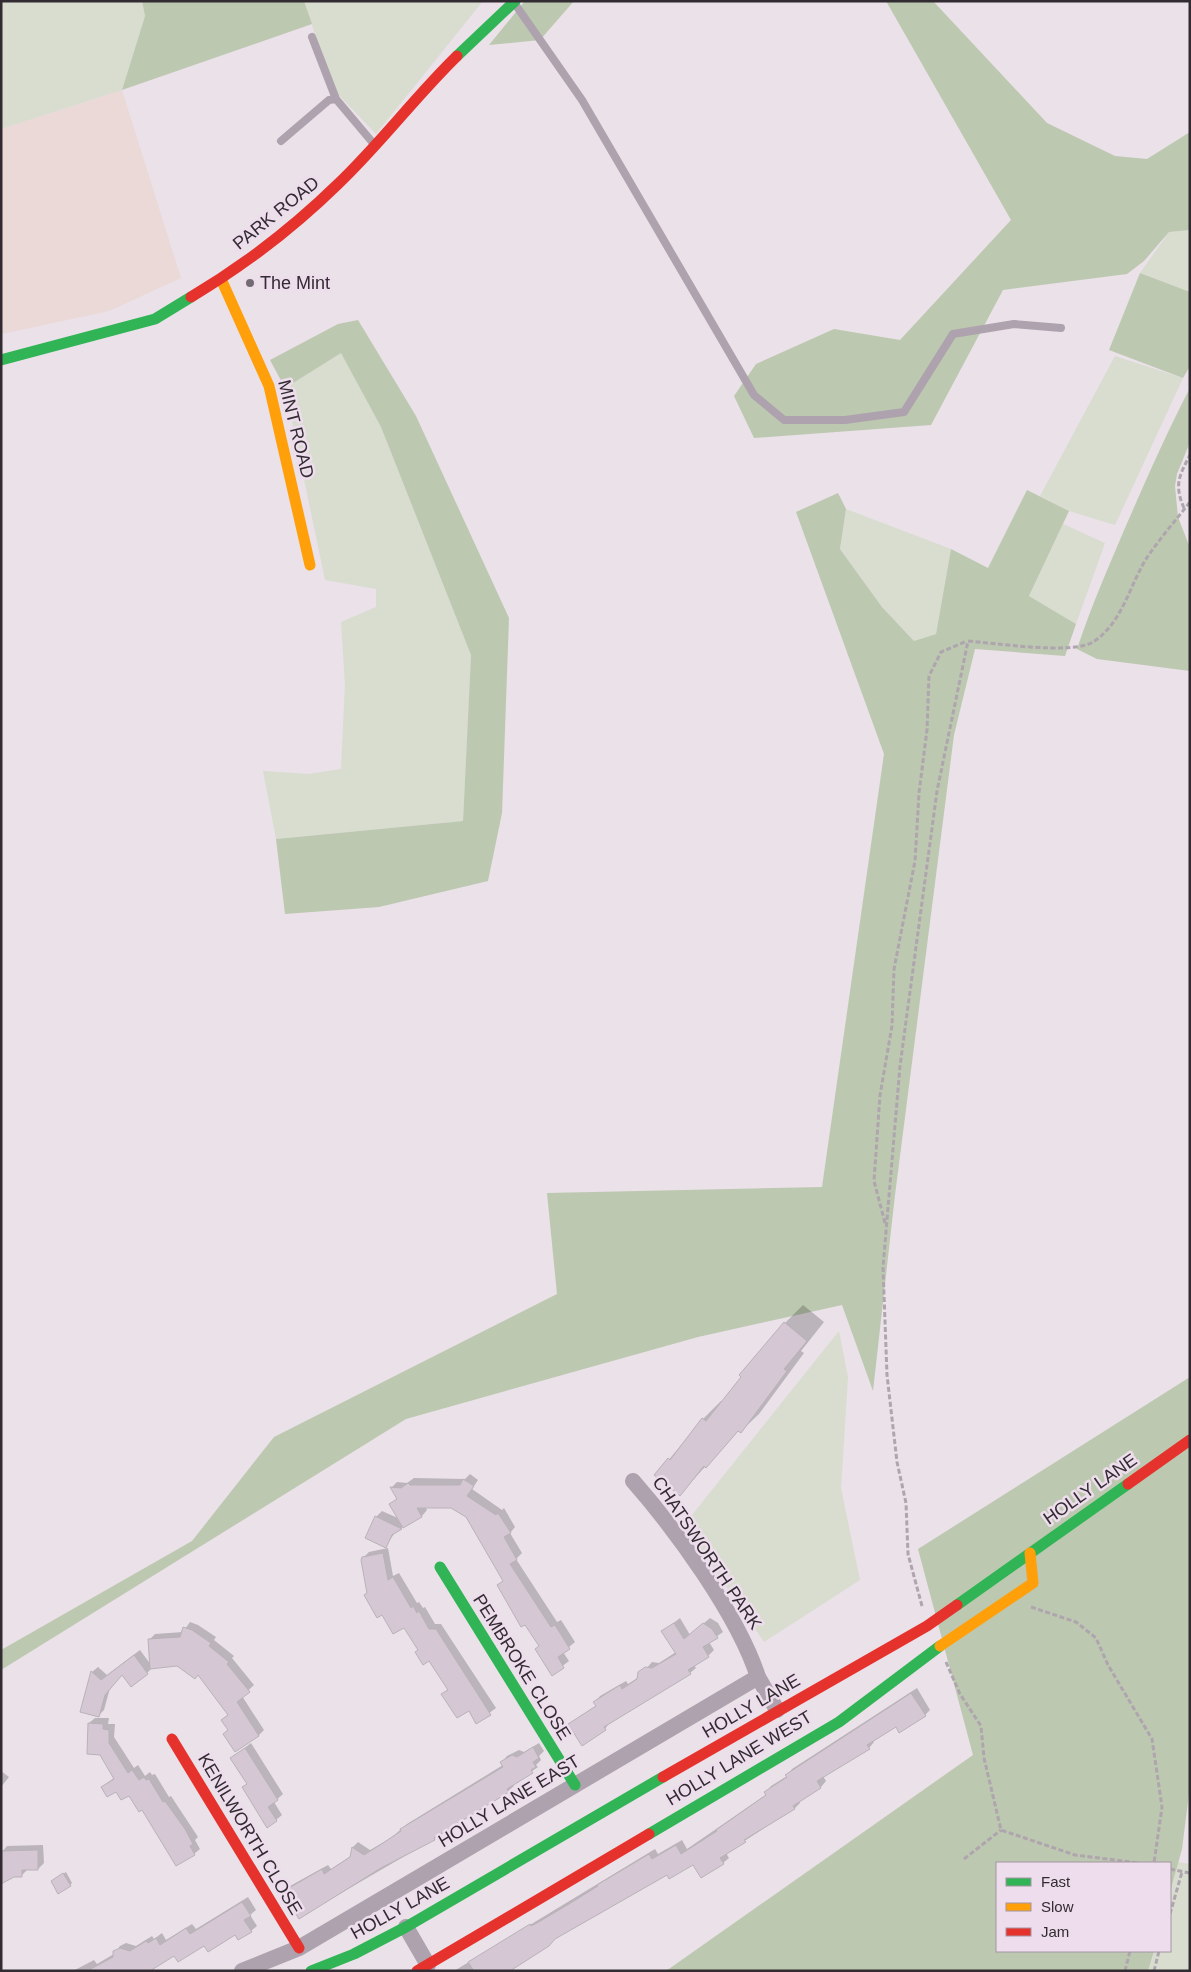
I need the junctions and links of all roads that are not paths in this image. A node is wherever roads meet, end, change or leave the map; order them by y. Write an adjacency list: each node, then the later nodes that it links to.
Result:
1 (515, 2): 5 (street, PARK ROAD); 7 (lane)
2 (312, 37): 3 (lane)
3 (336, 98): 4 (lane); 5 (lane)
4 (281, 141)
5 (375, 144): 6 (street, PARK ROAD)
6 (221, 279): 8 (street, PARK ROAD); 9 (street, MINT ROAD)
7 (1061, 328)
8 (1, 360)
9 (310, 565)
10 (1190, 1440): 12 (street, HOLLY LANE)
11 (633, 1481): 14 (street, CHATSWORTH PARK)
12 (1030, 1553): 15 (street, HOLLY LANE); 20 (street, HOLLY LANE WEST)
13 (440, 1567): 17 (street, PEMBROKE CLOSE)
14 (758, 1677): 15 (street); 17 (street, HOLLY LANE EAST)
15 (777, 1710): 18 (street, HOLLY LANE)
16 (172, 1739): 19 (street, KENILWORTH CLOSE)
17 (575, 1785): 19 (street, HOLLY LANE EAST)
18 (406, 1927): 20 (street, HOLLY LANE WEST); 22 (street, HOLLY LANE)
19 (299, 1948): 21 (street, HOLLY LANE EAST)
20 (422, 1968)
21 (242, 1971)
22 (310, 1971)

